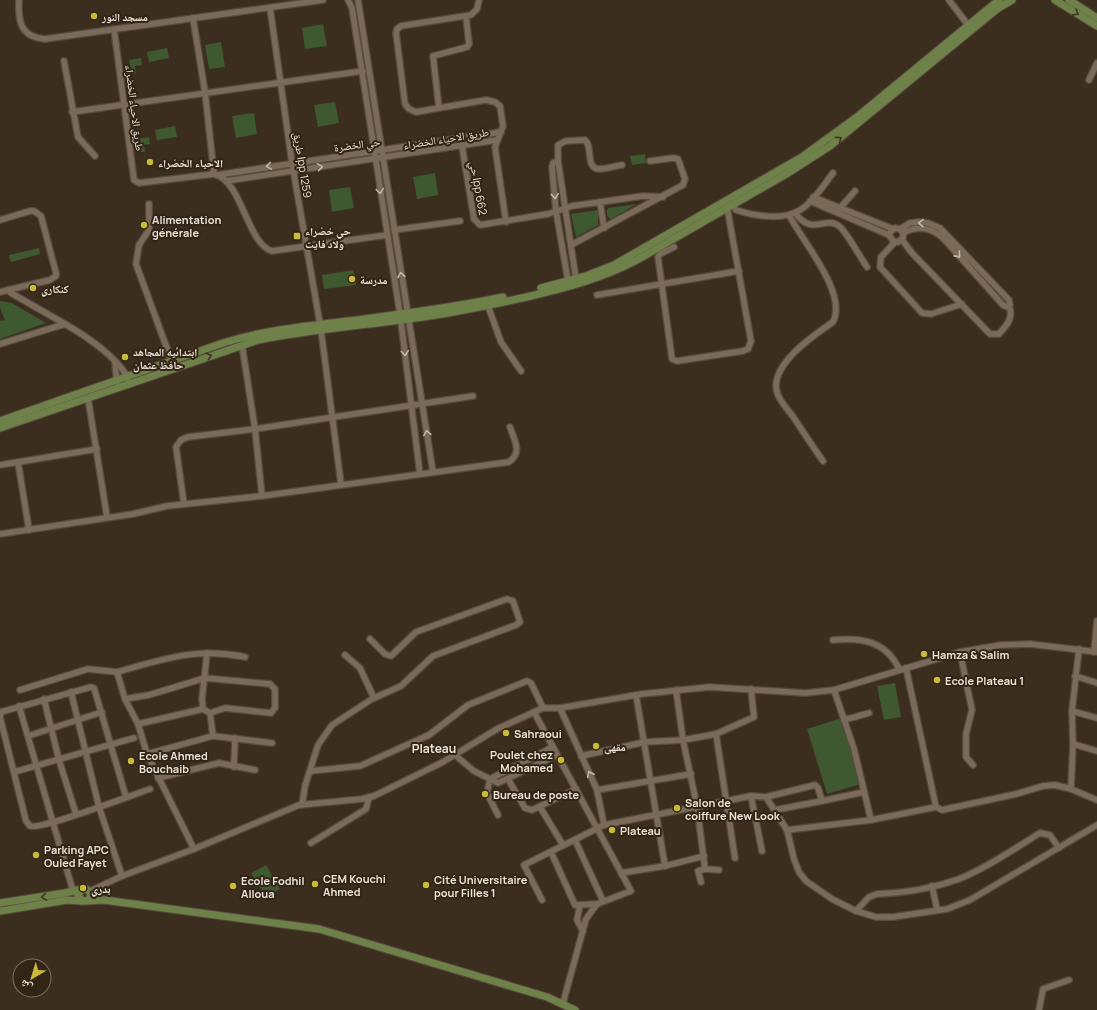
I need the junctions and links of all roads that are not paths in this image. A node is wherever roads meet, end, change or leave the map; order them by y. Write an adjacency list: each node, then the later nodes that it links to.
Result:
1 (19, 0): 17 (street)
2 (323, 0): 11 (street)
3 (348, 0): 20 (street)
4 (358, 0): 30 (street)
5 (479, 0): 12 (street)
6 (949, 0): 15 (street)
7 (999, 0): 15 (main road)
8 (1012, 0): 48 (main road, one-way to 8)
9 (1054, 0): 16 (main road, one-way to 16)
10 (1069, 0): 14 (main road)
11 (270, 8): 13 (street); 22 (street, طريق lpp 1259)
12 (466, 16): 25 (street); 25 (street)
13 (193, 18): 17 (street); 23 (street)
14 (1097, 18)
15 (968, 25): 70 (main road)
16 (1097, 26)
17 (114, 29): 24 (street, طريق الاحياء الخضراء)
18 (64, 61): 26 (street)
19 (1097, 63): 21 (street)
20 (363, 71): 22 (street); 31 (street)
21 (1089, 80)
22 (281, 83): 23 (street); 37 (street, طريق lpp 1259)
23 (205, 92): 24 (street); 41 (street)
24 (124, 106): 26 (street); 41 (street, طريق الاحياء الخضراء)
25 (439, 108): 27 (street)
26 (72, 112): 32 (street)
27 (501, 132): 28 (street); 30 (street, حي الخضرة)
28 (497, 140): 29 (street, طريق الاحياء الخضراء); 56 (street)
29 (462, 146): 33 (street, طريق الاحياء الخضراء); 56 (street, حي lpp 662)
30 (381, 151): 31 (street, حي الخضرة); 33 (street)
31 (375, 152): 34 (street); 37 (street, حي الخضرة)
32 (95, 156)
33 (382, 158): 34 (street, طريق الاحياء الخضراء); 59 (street)
34 (376, 159): 39 (street, طريق الاحياء الخضراء, one-way to 34); 61 (street, one-way to 61)
35 (558, 161): 38 (street); 49 (street); 51 (street, one-way to 51)
36 (650, 161): 44 (street)
37 (292, 163): 39 (street, طريق lpp 1259); 41 (street, حي الخضرة, one-way to 41)
38 (622, 165)
39 (294, 171): 42 (street, طريق الاحياء الخضراء); 66 (street, طريق lpp 1259)
40 (833, 173): 45 (street)
41 (215, 175): 42 (street)
42 (226, 181): 66 (street)
43 (855, 191): 50 (street)
44 (663, 196): 46 (street, حي lpp 662); 57 (street)
45 (812, 199): 50 (street); 52 (street); 53 (street)
46 (600, 202): 49 (street, حي lpp 662); 57 (street)
47 (149, 204): 84 (street)
48 (730, 205): 52 (street); 69 (street); 77 (main road)
49 (565, 208): 51 (street, حي lpp 662); 65 (street)
50 (840, 208): 53 (street)
51 (556, 211): 56 (street, حي lpp 662); 71 (street)
52 (792, 214): 68 (street); 99 (street)
53 (859, 219): 58 (street); 62 (street)
54 (0, 220): 73 (street)
55 (460, 221): 59 (street)
56 (506, 222)
57 (604, 228): 65 (street)
58 (893, 229): 60 (street); 62 (street)
59 (394, 230): 78 (street, one-way to 59)
60 (902, 231): 63 (street); 76 (street)
61 (386, 235): 66 (street); 79 (street)
62 (889, 235): 64 (street)
63 (902, 240): 64 (street); 76 (street)
64 (895, 242): 76 (street)
65 (571, 245): 70 (street)
66 (306, 247): 81 (street, طريق lpp 1259)
67 (674, 247): 72 (street)
68 (867, 267)
69 (739, 271): 72 (street); 72 (street)
70 (576, 279): 71 (main road)
71 (568, 281): 78 (main road)
72 (662, 284): 75 (street)
73 (8, 290): 74 (street); 80 (street)
74 (0, 292)
75 (597, 295)
76 (962, 304)
77 (488, 306): 78 (main road); 86 (street)
78 (408, 316): 79 (main road); 91 (street)
79 (400, 317): 81 (main road); 92 (street, one-way to 92)
80 (65, 324): 82 (street); 85 (street)
81 (320, 327): 83 (main road); 84 (main road); 93 (street, طريق lpp 1259)
82 (0, 344)
83 (242, 345): 87 (main road, one-way to 83); 97 (street)
84 (172, 362): 87 (main road)
85 (115, 363): 87 (street); 88 (street)
86 (521, 371)
87 (129, 380): 88 (main road)
88 (117, 385): 90 (main road); 94 (main road)
89 (473, 396): 91 (street)
90 (88, 398): 96 (main road); 98 (street)
91 (422, 403): 92 (street); 102 (street, one-way to 91)
92 (411, 405): 93 (street); 103 (street)
93 (331, 418): 97 (street); 104 (street, طريق lpp 1259)
94 (0, 421)
95 (510, 427): 102 (street)
96 (0, 428)
97 (255, 429): 105 (street); 106 (street)
98 (97, 449): 100 (street); 107 (street)
99 (823, 461)
100 (18, 462): 101 (street); 108 (street)
101 (0, 465)
102 (433, 472): 103 (street)
103 (420, 474): 104 (street)
104 (341, 484): 105 (street)
105 (262, 496): 106 (street)
106 (184, 504): 107 (street)
107 (107, 517): 108 (street)
108 (28, 530): 109 (street)
109 (0, 534)
110 (1097, 622): 115 (street)
111 (370, 639): 132 (street)
112 (832, 640): 120 (street)
113 (1079, 649): 114 (street); 115 (street); 122 (street)
114 (960, 652): 119 (street); 166 (street)
115 (1095, 652)
116 (207, 653): 118 (street); 121 (street); 123 (street)
117 (345, 655): 132 (street)
118 (245, 657)
119 (906, 668): 120 (street); 193 (street)
120 (899, 669): 128 (street)
121 (117, 672): 126 (street); 131 (street)
122 (1075, 676): 124 (street); 138 (street)
123 (205, 678): 131 (street); 137 (street); 141 (street)
124 (1097, 683)
125 (751, 689): 127 (street); 128 (street); 148 (street)
126 (20, 690)
127 (676, 690): 130 (street); 153 (street)
128 (834, 690): 145 (street)
129 (71, 692): 133 (street); 139 (street); 144 (street)
130 (636, 695): 136 (street); 154 (street)
131 (125, 698): 146 (street)
132 (374, 698): 170 (street)
133 (44, 699): 134 (street); 147 (street)
134 (19, 706): 149 (street); 171 (street)
135 (543, 708): 136 (street); 140 (street); 170 (street)
136 (560, 708): 164 (street)
137 (204, 709): 141 (street); 146 (street)
138 (1072, 711): 143 (street); 157 (street)
139 (102, 712): 144 (street); 156 (street)
140 (534, 712): 158 (street); 162 (street)
141 (210, 713): 150 (street)
142 (869, 713): 145 (street)
143 (1097, 718)
144 (77, 720): 147 (street); 160 (street)
145 (844, 720): 181 (street)
146 (138, 724): 161 (street)
147 (51, 728): 149 (street); 165 (street)
148 (716, 734): 153 (street); 186 (street)
149 (28, 736): 167 (street)
150 (213, 736): 152 (street); 161 (street)
151 (134, 738): 156 (street)
152 (234, 738): 155 (street); 168 (street)
153 (683, 740): 154 (street); 172 (street)
154 (645, 742): 164 (street); 176 (street)
155 (272, 743)
156 (111, 744): 160 (street); 183 (street)
157 (1074, 744): 159 (street); 179 (street)
158 (553, 747): 163 (street); 174 (street)
159 (1097, 751)
160 (85, 752): 165 (street); 191 (street)
161 (147, 754): 173 (street)
162 (454, 755): 174 (street); 184 (street)
163 (557, 755): 175 (street); 178 (street)
164 (581, 756): 180 (street, one-way to 164)
165 (59, 760): 167 (street); 196 (street)
166 (973, 765)
167 (37, 766): 171 (street); 199 (street)
168 (234, 767): 169 (street); 173 (street)
169 (255, 770)
170 (310, 771): 189 (street)
171 (14, 772): 199 (street)
172 (691, 774): 176 (street); 190 (street)
173 (158, 778): 208 (street)
174 (490, 779): 175 (street); 197 (street)
175 (508, 779): 192 (street)
176 (651, 779): 180 (street); 195 (street)
177 (150, 789): 183 (street)
178 (576, 789): 192 (street); 202 (street)
179 (1071, 789): 187 (street); 193 (street)
180 (597, 790): 200 (street)
181 (864, 792): 188 (street); 198 (street)
182 (751, 796): 185 (street); 186 (street); 209 (street)
183 (126, 797): 191 (street)
184 (369, 797): 189 (street); 205 (street)
185 (766, 797): 188 (street); 194 (street)
186 (726, 800): 190 (street); 212 (street)
187 (1097, 800)
188 (822, 801): 194 (street)
189 (302, 805): 208 (street)
190 (697, 806): 195 (street); 211 (street)
191 (100, 807): 196 (street); 217 (street)
192 (540, 807): 206 (street)
193 (936, 807): 198 (street)
194 (775, 810): 203 (street)
195 (658, 813): 200 (street); 213 (street)
196 (76, 814): 199 (street)
197 (498, 815)
198 (871, 820): 203 (street)
199 (53, 822): 221 (street)
200 (604, 825): 202 (street)
201 (1097, 825): 207 (street)
202 (598, 828): 204 (street); 216 (street)
203 (787, 830): 232 (street)
204 (575, 840): 206 (street); 226 (street)
205 (311, 844)
206 (563, 845): 210 (street)
207 (1059, 848): 219 (street); 230 (street)
208 (194, 850): 217 (street)
209 (762, 851)
210 (551, 852): 224 (street); 229 (street)
211 (704, 856): 213 (street); 214 (street)
212 (735, 858)
213 (665, 866): 216 (street)
214 (705, 869): 215 (street); 218 (street)
215 (720, 870)
216 (621, 873): 226 (street)
217 (122, 876): 222 (street)
218 (701, 882)
219 (932, 886): 230 (street); 232 (street)
220 (82, 889): 221 (main road); 222 (main road); 225 (main road)
221 (73, 891): 227 (main road, one-way to 227)
222 (90, 892): 223 (main road); 225 (main road)
223 (104, 900): 225 (main road); 235 (main road)
224 (542, 900)
225 (84, 901): 231 (main road)
226 (603, 901): 228 (street)
227 (0, 903)
228 (597, 904): 229 (street); 233 (street)
229 (580, 905): 233 (street)
230 (937, 909): 232 (street)
231 (0, 911)
232 (856, 911)
233 (583, 931): 235 (street)
234 (1069, 980): 237 (street)
235 (563, 1003): 236 (main road)
236 (575, 1010)
237 (1039, 1010)

